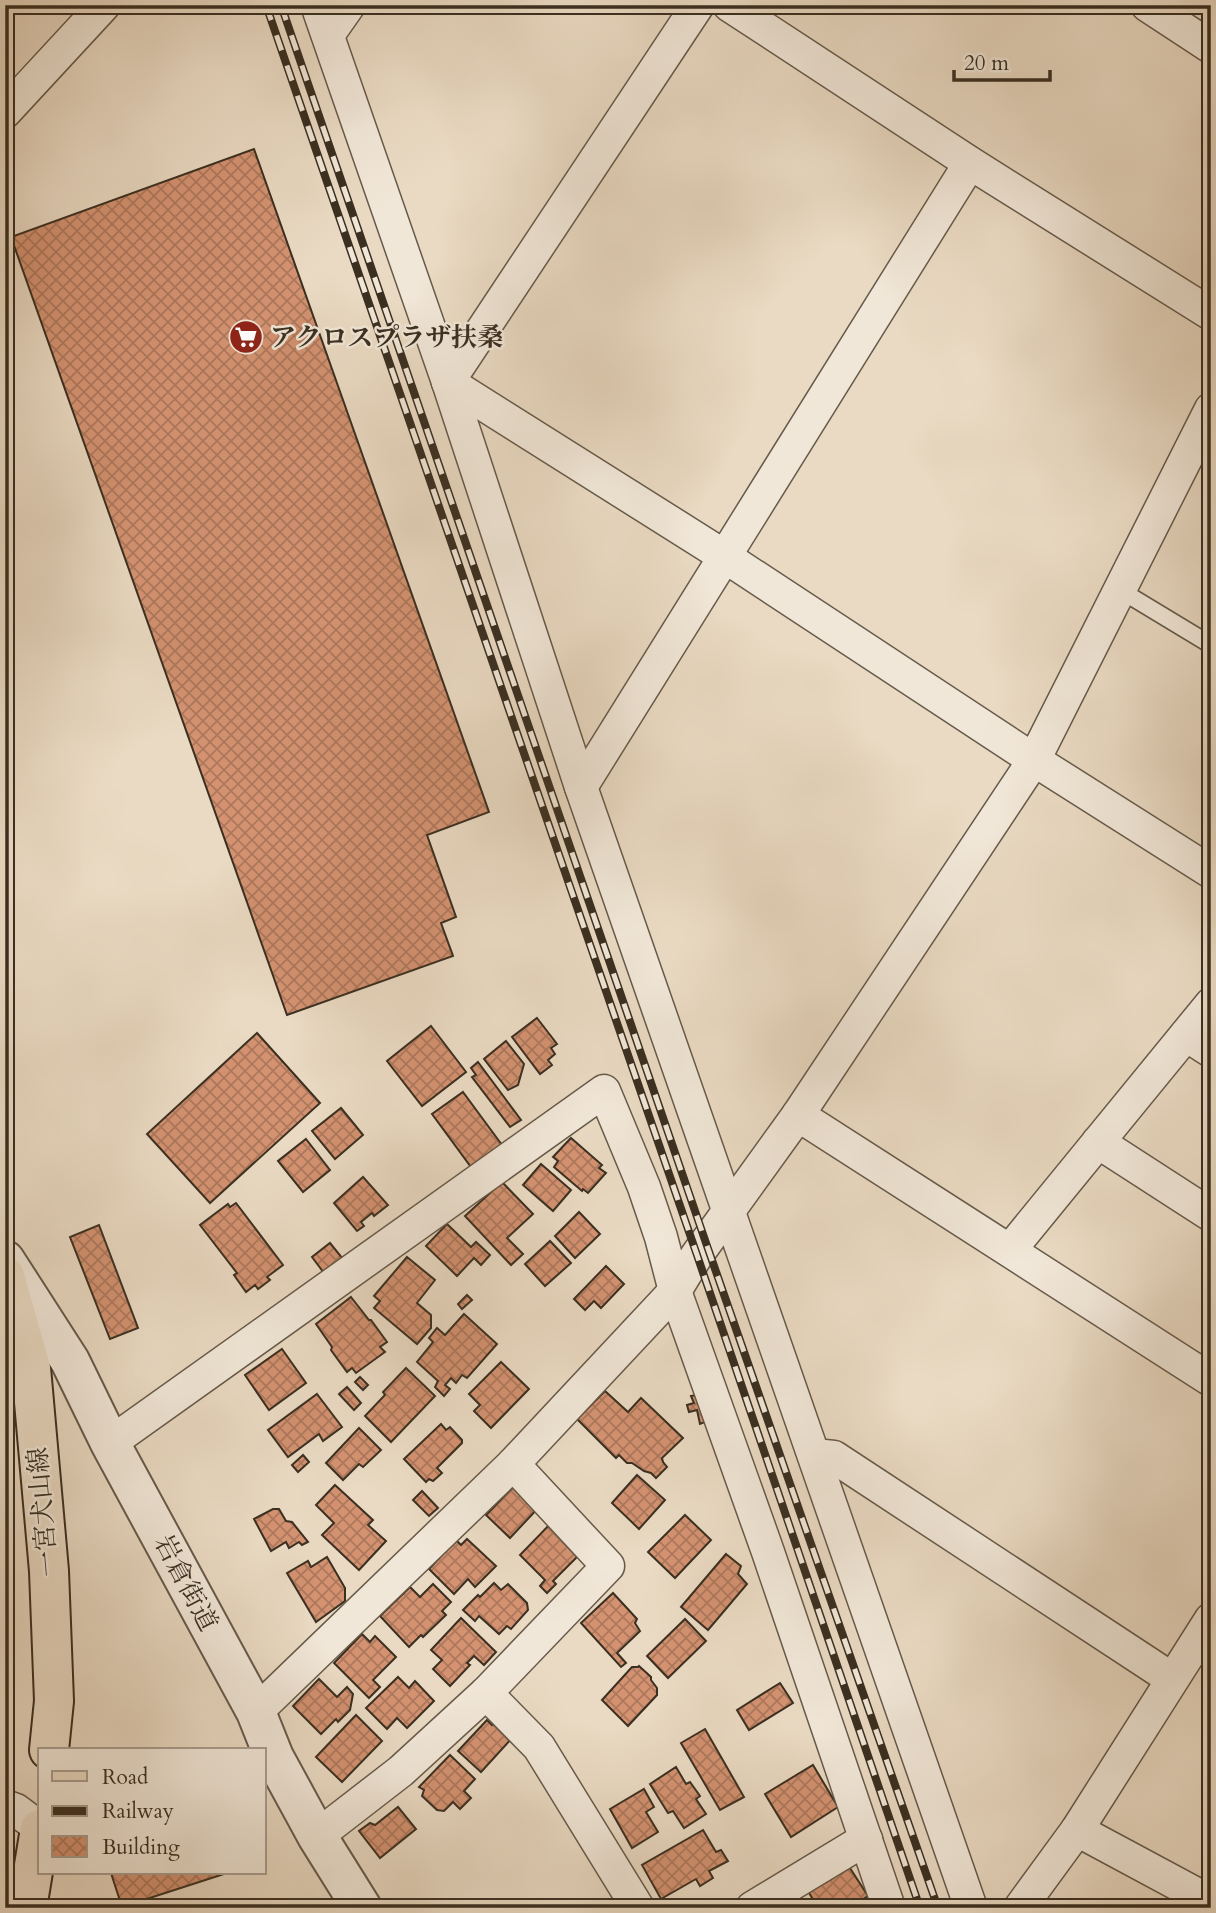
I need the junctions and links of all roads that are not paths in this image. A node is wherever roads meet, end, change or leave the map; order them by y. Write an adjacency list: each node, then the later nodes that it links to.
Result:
1 (104, 5): 9 (street)
2 (317, 5): 7 (street)
3 (349, 5): 7 (street)
4 (698, 5): 12 (street)
5 (729, 5): 10 (street)
6 (1147, 5): 8 (street)
7 (328, 35): 12 (street)
8 (1211, 47)
9 (5, 112)
10 (970, 163): 11 (street); 14 (street)
11 (1211, 314)
12 (448, 382): 14 (street); 18 (street)
13 (1211, 409): 15 (street)
14 (724, 556): 17 (street); 18 (street)
15 (1120, 590): 16 (lane); 17 (street)
16 (1211, 645)
17 (1034, 760): 19 (street); 22 (street)
18 (581, 787): 24 (street)
19 (1211, 873)
20 (1211, 1004): 21 (street)
21 (1198, 1043): 23 (street)
22 (798, 1115): 24 (street); 26 (street)
23 (1098, 1142): 25 (street); 26 (street)
24 (728, 1213): 29 (street); 32 (street)
25 (1211, 1215)
26 (1010, 1250): 30 (street)
27 (5, 1260): 31 (street, 岩倉街道)
28 (5, 1276): 38 (main road, 一宮犬山線)
29 (675, 1291): 31 (street); 33 (street); 43 (street)
30 (1211, 1380)
31 (110, 1443): 37 (street, 岩倉街道)
32 (814, 1455): 35 (street); 51 (street)
33 (513, 1464): 36 (street); 37 (street)
34 (1211, 1619): 35 (street)
35 (1172, 1679): 41 (street)
36 (486, 1693): 42 (street); 48 (street)
37 (256, 1713): 42 (street, 岩倉街道)
38 (49, 1748)
39 (5, 1806): 40 (street)
40 (38, 1826)
41 (1077, 1830): 45 (street); 52 (street)
42 (317, 1836): 47 (street, 岩倉街道)
43 (866, 1839): 49 (street); 50 (street)
44 (38, 1840): 46 (main road)
45 (1211, 1902)
46 (27, 1908)
47 (362, 1908)
48 (638, 1908)
49 (752, 1908)
50 (889, 1908)
51 (971, 1908)
52 (1020, 1908)

